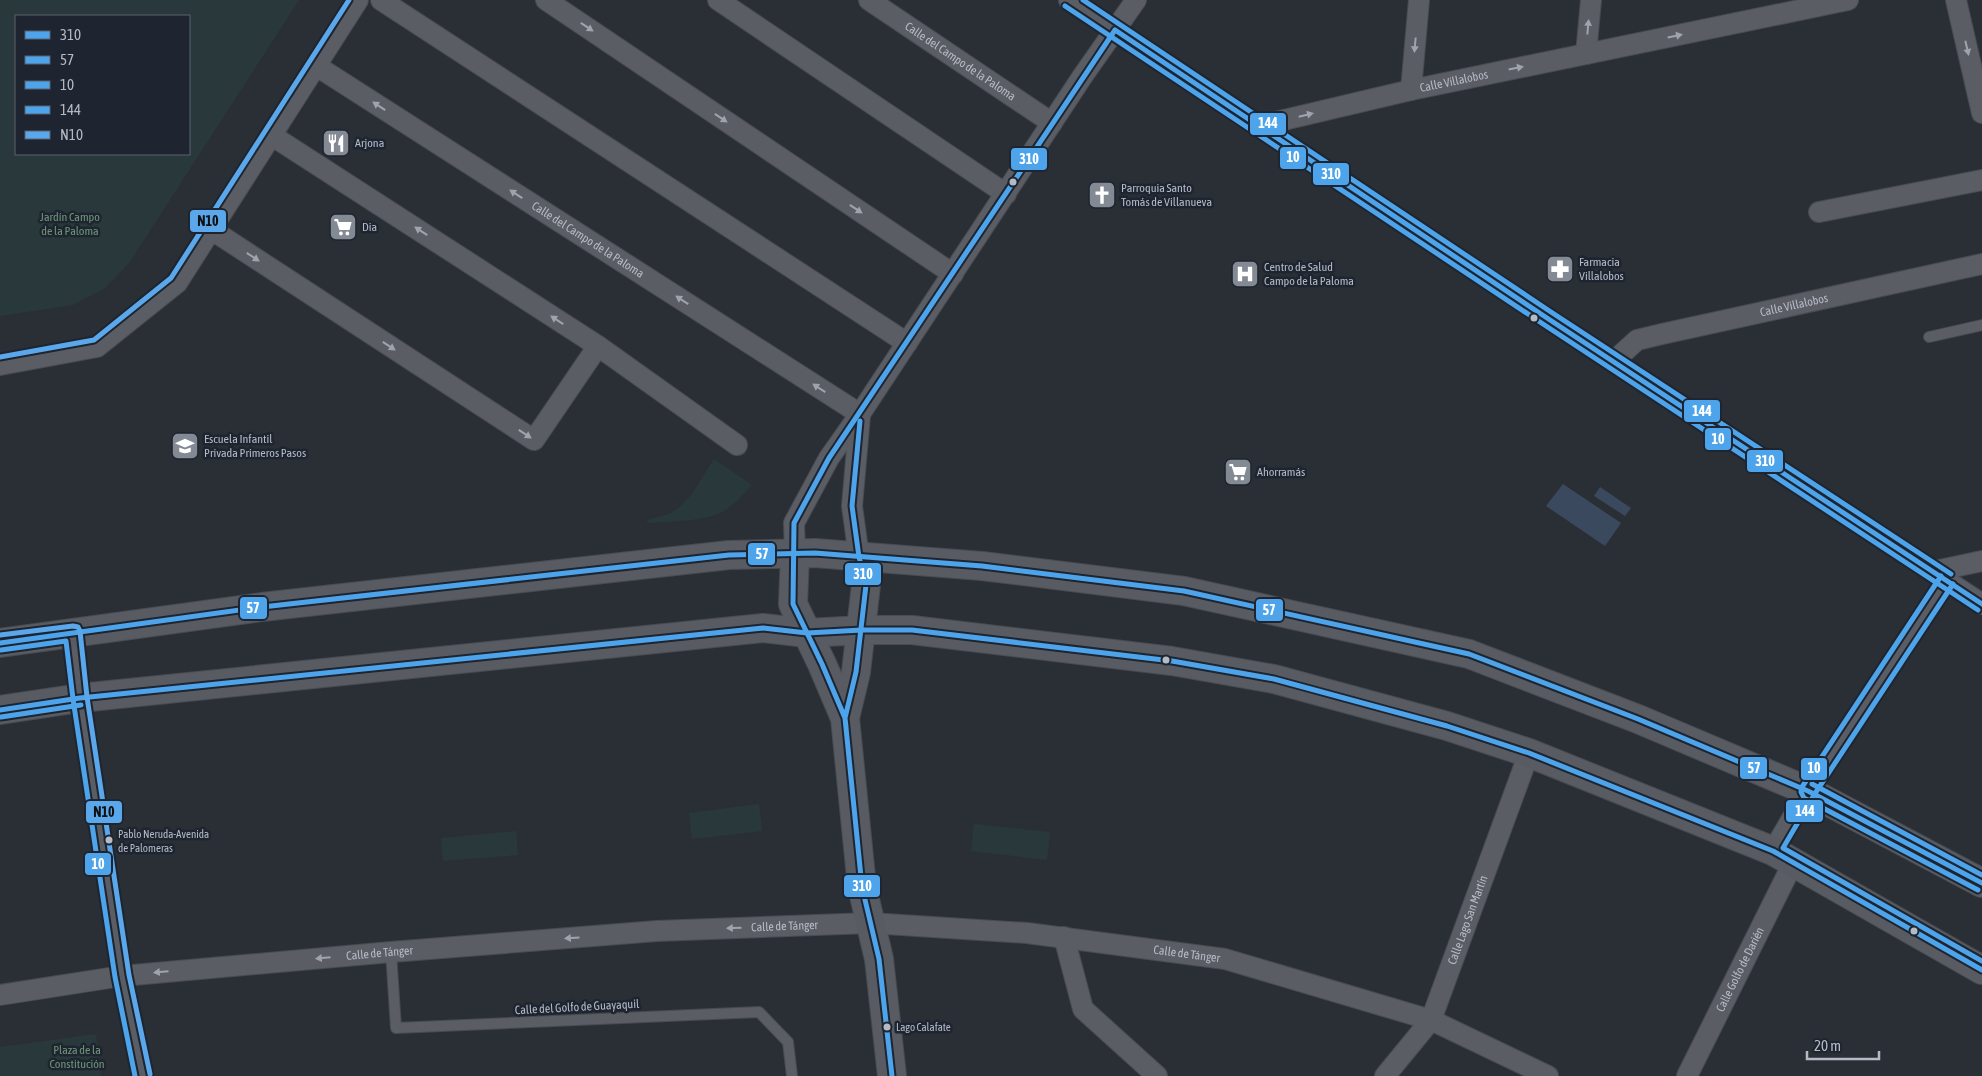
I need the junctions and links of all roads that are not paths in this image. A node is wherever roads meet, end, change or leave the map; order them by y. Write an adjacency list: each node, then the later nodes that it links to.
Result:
1 (358, 0): 14 (street)
2 (381, 0): 28 (street)
3 (546, 0): 25 (street, one-way to 25)
4 (718, 0): 21 (street)
5 (868, 0): 17 (street, Calle del Campo de la Paloma)
6 (1069, 0): 12 (street)
7 (1136, 0): 12 (street)
8 (1419, 0): 15 (street, Calle Villalobos, one-way to 15)
9 (1591, 0): 13 (street, one-way to 9)
10 (1848, 0): 13 (street, Calle Villalobos, one-way to 10)
11 (1956, 0): 16 (street, one-way to 16)
12 (1115, 30): 17 (street); 18 (street)
13 (1586, 54): 15 (street, Calle Villalobos, one-way to 13)
14 (315, 65): 19 (street); 32 (street, Calle del Campo de la Paloma, one-way to 14)
15 (1411, 90): 18 (street, Calle Villalobos, one-way to 15)
16 (1982, 113)
17 (1052, 123): 21 (street)
18 (1258, 126): 30 (street)
19 (271, 135): 23 (street); 29 (street, one-way to 19)
20 (1982, 180): 22 (street)
21 (1006, 194): 25 (street)
22 (1819, 212)
23 (212, 230): 29 (street, one-way to 29); 31 (street)
24 (1982, 264): 30 (street, Calle Villalobos)
25 (953, 274): 28 (street)
26 (1982, 325): 27 (lane)
27 (1929, 337)
28 (907, 343): 32 (street)
29 (598, 346): 33 (street)
30 (1614, 361): 37 (street)
31 (0, 364)
32 (860, 414): 34 (street); 35 (street)
33 (738, 445)
34 (795, 554): 35 (main road); 40 (main road); 41 (main road)
35 (859, 557): 39 (main road); 47 (main road)
36 (1982, 561): 37 (street)
37 (1941, 576): 38 (street); 47 (street)
38 (1982, 604)
39 (862, 630): 41 (main road); 45 (main road); 46 (main road)
40 (73, 633): 42 (main road); 43 (street)
41 (807, 633): 43 (main road); 45 (main road)
42 (0, 643)
43 (80, 698): 44 (main road); 54 (street)
44 (0, 710)
45 (845, 718): 50 (main road)
46 (1529, 753): 48 (main road); 56 (street, Calle Lago San Martín)
47 (1808, 791): 48 (street, Calle Golfo de Darién); 49 (main road)
48 (1783, 857): 53 (main road); 63 (street, Calle Golfo de Darién)
49 (1982, 883)
50 (870, 923): 51 (street, Calle de Tánger); 52 (street, Calle de Tánger, one-way to 52); 59 (main road)
51 (1064, 937): 56 (street, Calle de Tánger); 60 (street)
52 (391, 952): 54 (street, Calle de Tánger, one-way to 54); 58 (lane, Calle del Golfo de Guayaquil)
53 (1982, 970)
54 (122, 976): 55 (street, Calle de Tánger); 57 (street)
55 (0, 995)
56 (1431, 1020): 61 (street, Calle Lago San Martín); 62 (street, Calle de Tánger)
57 (143, 1076)
58 (792, 1076)
59 (892, 1076)
60 (1157, 1076)
61 (1385, 1076)
62 (1548, 1076)
63 (1687, 1076)

